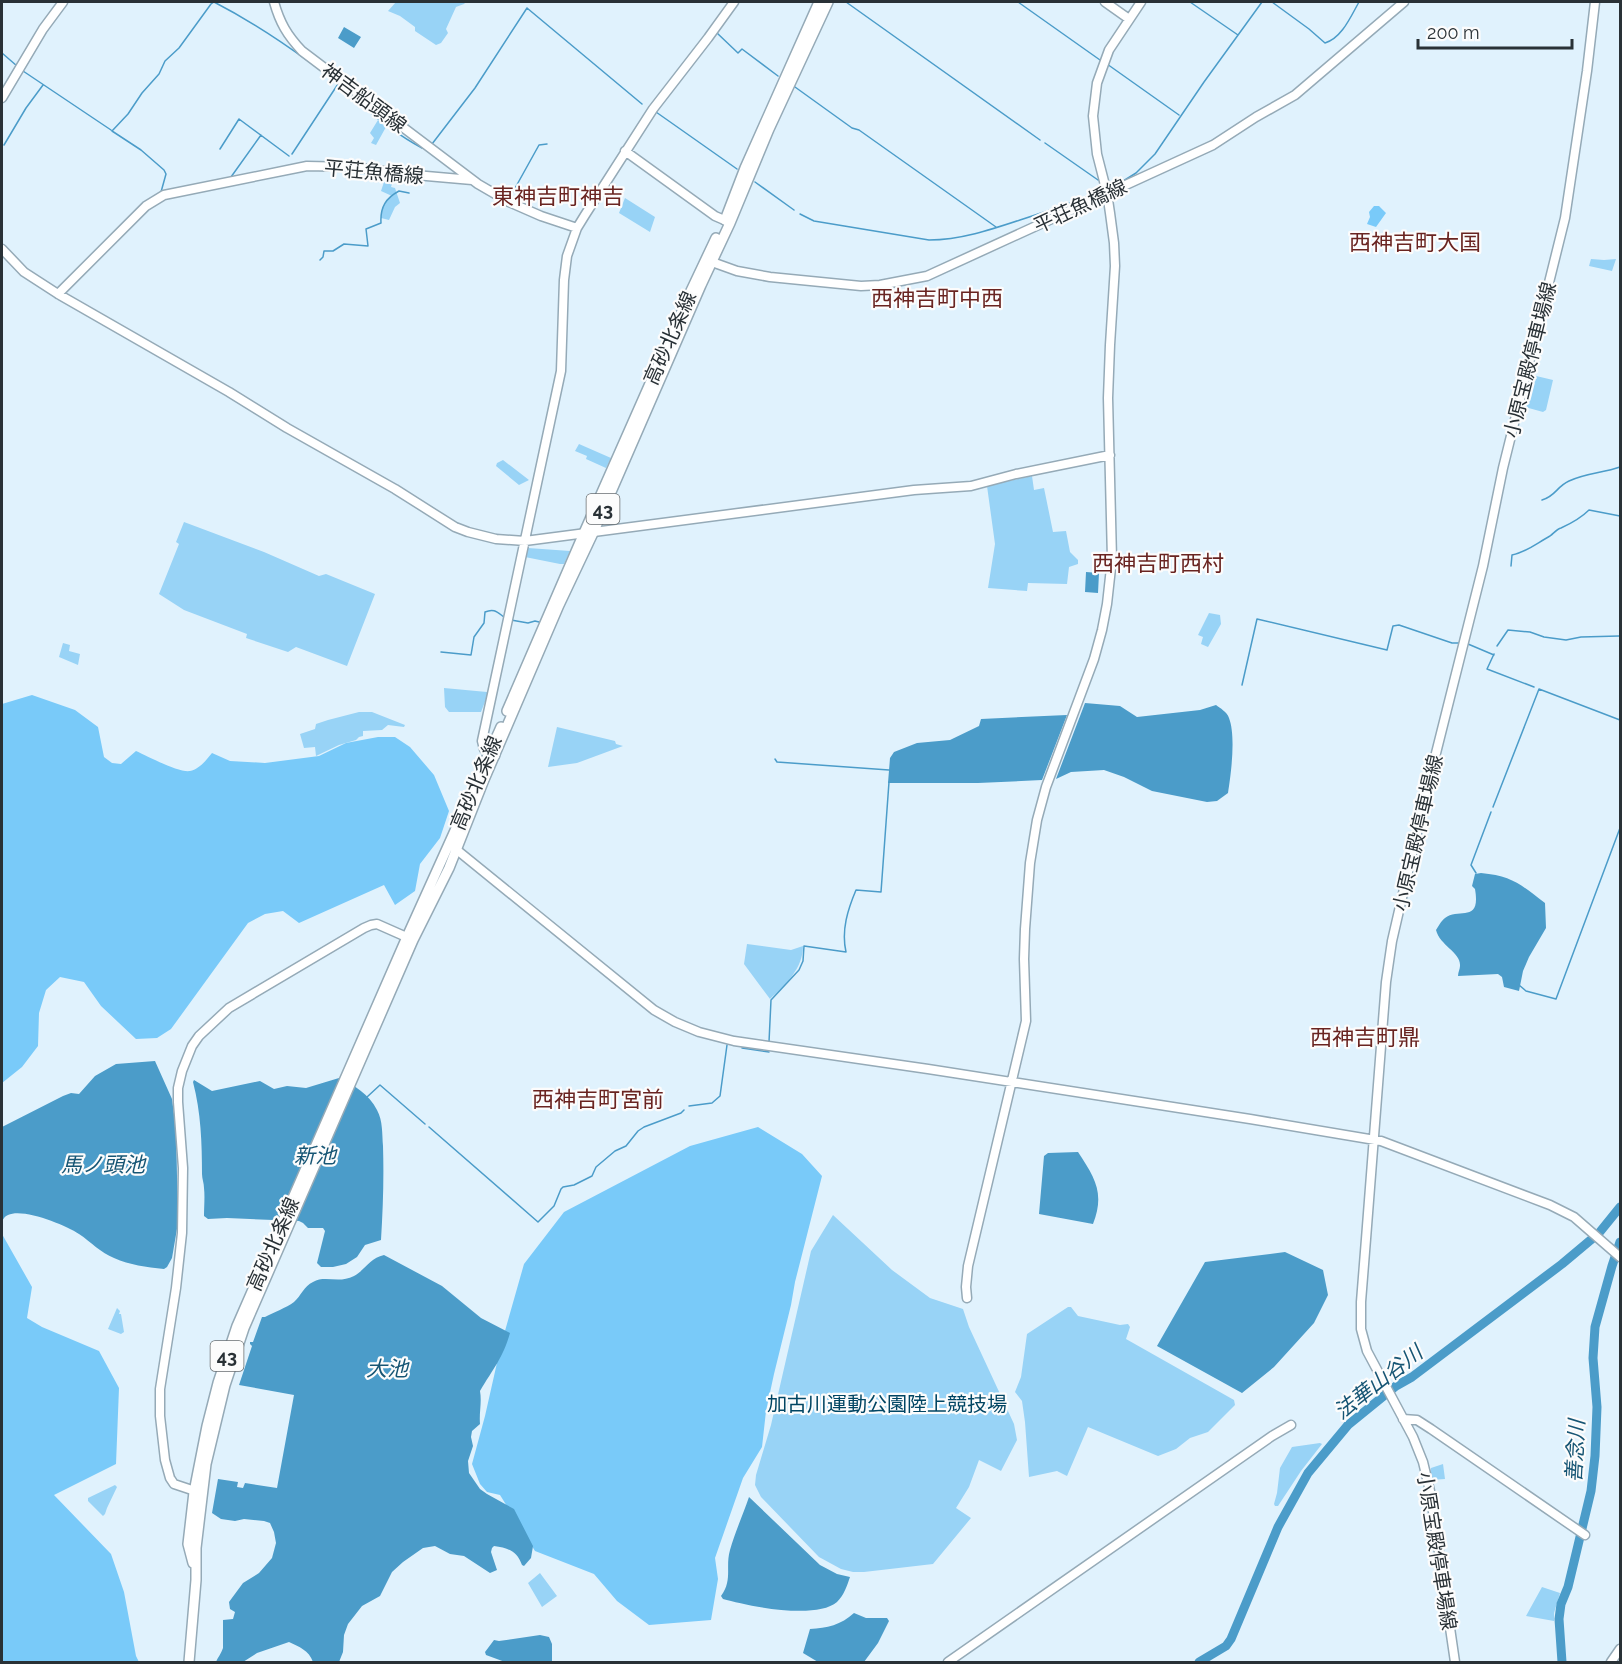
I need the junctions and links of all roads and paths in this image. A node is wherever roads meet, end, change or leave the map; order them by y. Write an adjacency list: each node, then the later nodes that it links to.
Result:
1 (63, 2): 11 (street)
2 (274, 2): 13 (street, 神吉船頭線)
3 (734, 2): 12 (street)
4 (819, 2): 15 (main road, 高砂北条線 / 43)
5 (828, 2): 15 (main road, 高砂北条線 / 43)
6 (1105, 2): 10 (street)
7 (1141, 2): 10 (street)
8 (1404, 2): 14 (street, 平荘魚橋線)
9 (1595, 2): 27 (street, 小原宝殿停車場線)
10 (1129, 19): 14 (street)
11 (2, 98)
12 (625, 152): 15 (street); 16 (street)
13 (471, 180): 16 (street, 平荘魚橋線); 19 (street, 平荘魚橋線)
14 (1107, 192): 18 (street, 平荘魚橋線); 20 (street)
15 (727, 221): 18 (main road, 高砂北条線 / 43); 21 (main road, 高砂北条線 / 43)
16 (577, 228): 22 (street)
17 (2, 249): 19 (street)
18 (712, 262): 21 (main road, 高砂北条線 / 43)
19 (58, 294): 22 (street)
20 (1110, 455): 21 (street); 26 (street)
21 (589, 532): 22 (street); 23 (main road, 高砂北条線 / 43)
22 (525, 541): 23 (street)
23 (493, 754): 24 (main road, 高砂北条線 / 43)
24 (454, 847): 25 (main road, 高砂北条線 / 43); 26 (street)
25 (410, 938): 32 (main road, 高砂北条線 / 43); 32 (street)
26 (1013, 1083): 27 (street); 29 (street)
27 (1374, 1140): 28 (street); 30 (street, 小原宝殿停車場線)
28 (1617, 1254)
29 (967, 1298)
30 (1403, 1419): 33 (street); 37 (street, 小原宝殿停車場線)
31 (1291, 1425): 36 (street)
32 (198, 1492): 35 (main road, 高砂北条線 / 43)
33 (1581, 1532)
34 (1620, 1649): 38 (street)
35 (189, 1662)
36 (948, 1662)
37 (1455, 1662)
38 (1611, 1662)

